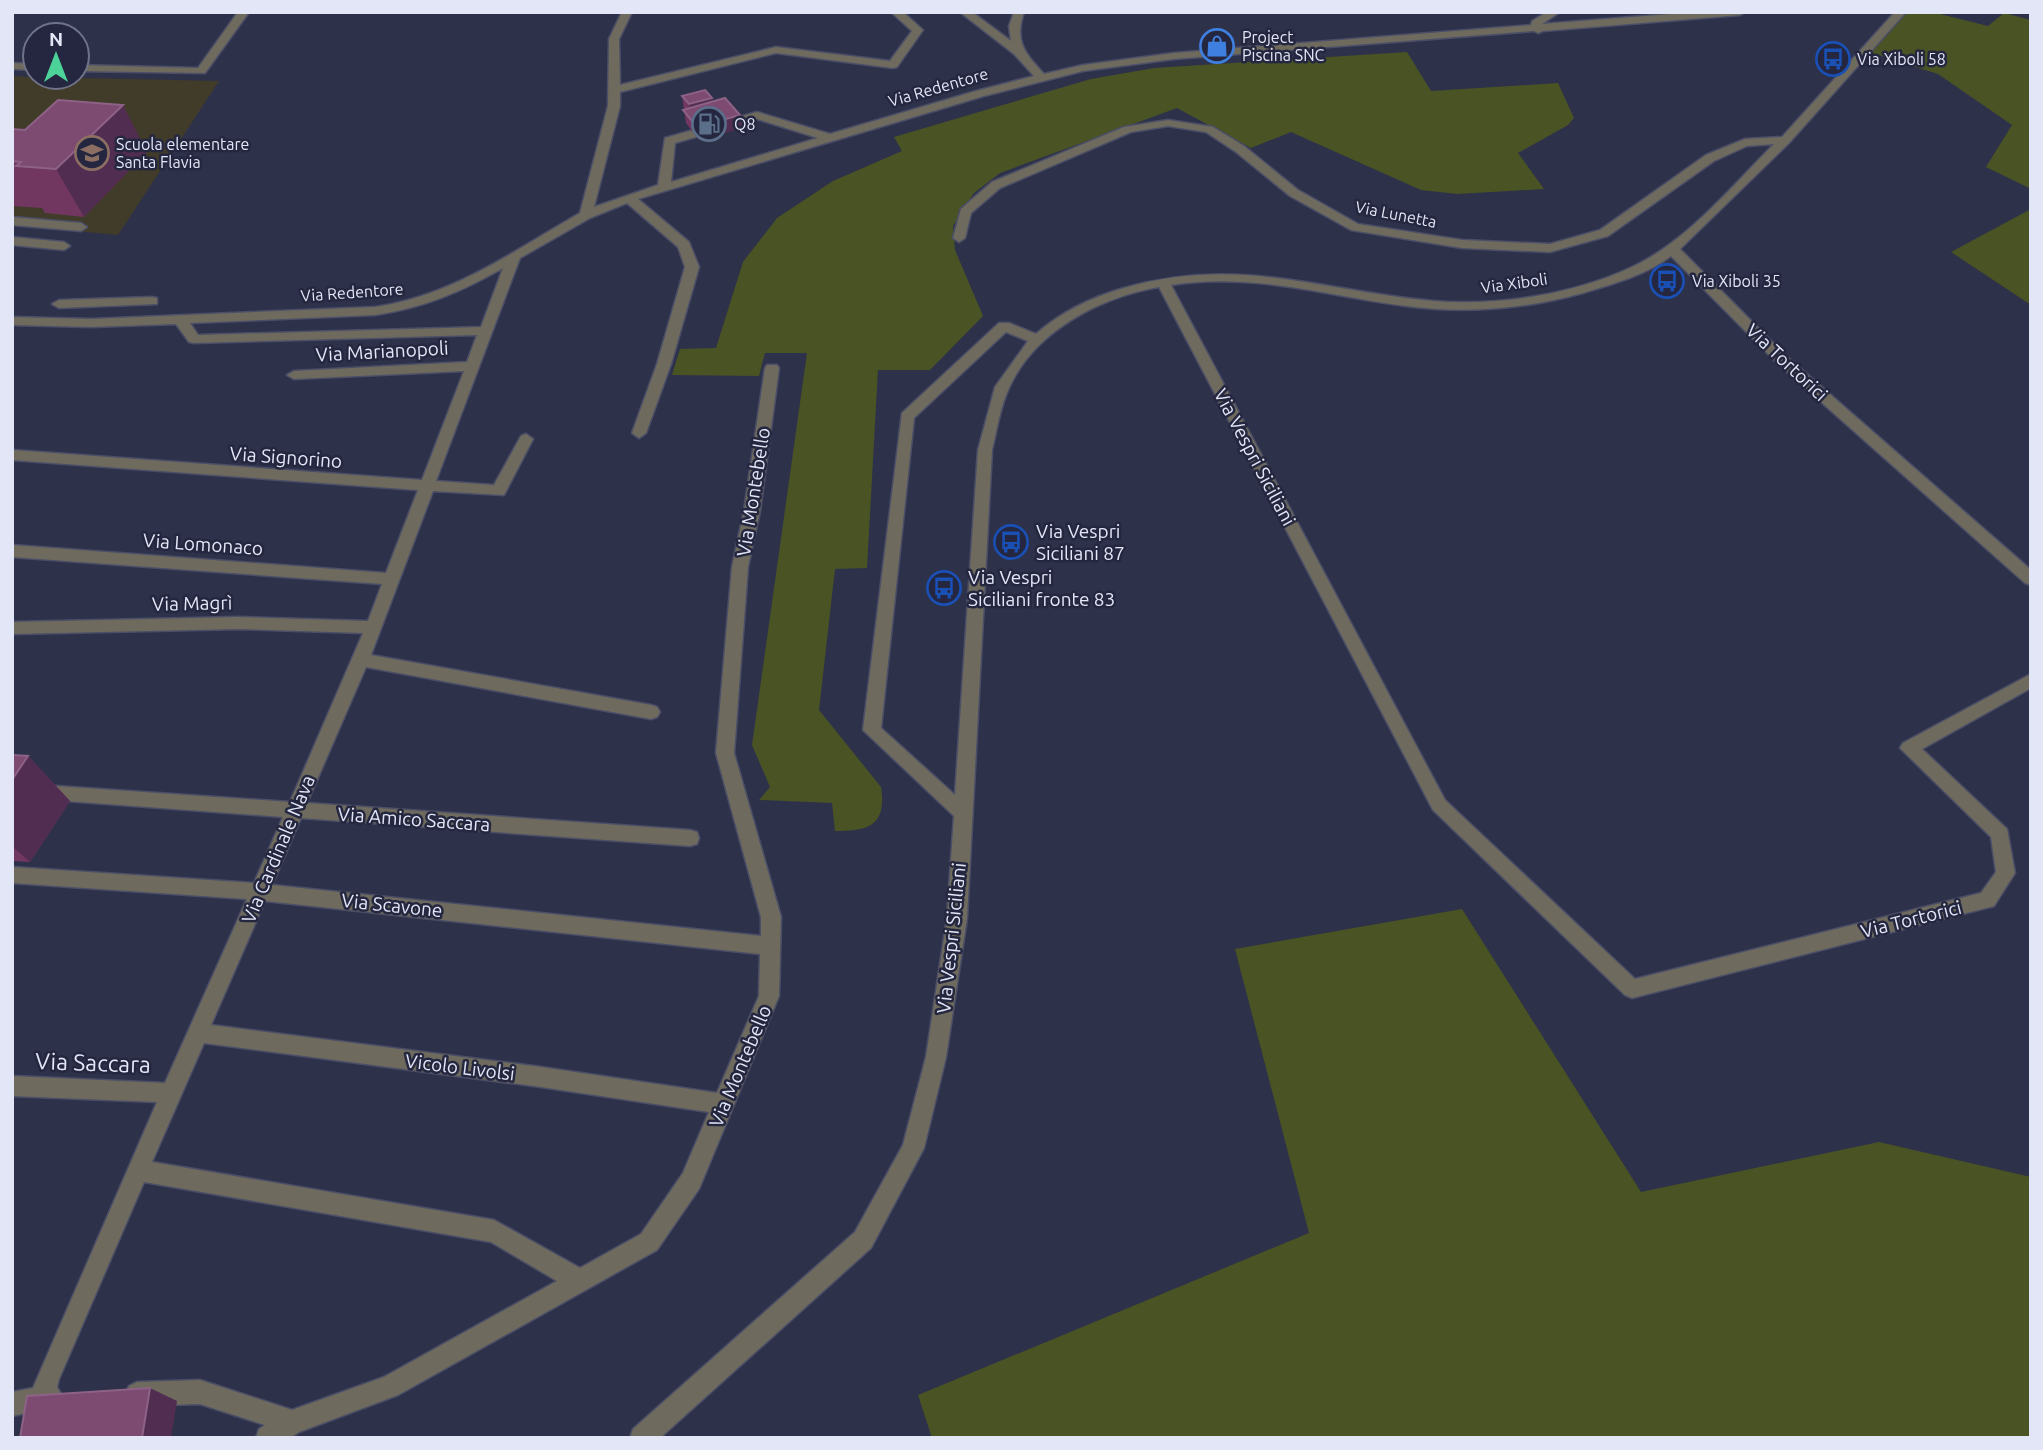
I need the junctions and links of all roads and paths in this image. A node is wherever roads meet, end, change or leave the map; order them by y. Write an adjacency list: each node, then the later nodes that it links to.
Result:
1 (244, 12): 11 (street)
2 (627, 12): 13 (street)
3 (896, 12): 13 (street)
4 (965, 12): 10 (street)
5 (1019, 12): 10 (street)
6 (1555, 12): 9 (street)
7 (1740, 12): 9 (street, Via Redentore)
8 (1901, 12): 15 (street, Via Xiboli)
9 (1538, 30): 12 (street, Via Redentore)
10 (1018, 52): 12 (street)
11 (91, 68)
12 (1042, 78): 14 (street, Via Redentore)
13 (613, 90): 18 (street)
14 (827, 137): 16 (street, Via Redentore); 16 (street)
15 (1785, 140): 21 (street, Via Lunetta); 24 (street, Via Xiboli)
16 (663, 186): 17 (street, Via Redentore)
17 (629, 198): 18 (street, Via Redentore); 36 (street)
18 (586, 215): 25 (street, Via Redentore)
19 (12, 220): 20 (street)
20 (81, 227)
21 (959, 237)
22 (12, 241): 23 (street)
23 (64, 246)
24 (1673, 250): 26 (street, Via Xiboli); 42 (street, Via Tortorici)
25 (514, 257): 29 (street, Via Redentore); 31 (street, Via Cardinale Nava)
26 (1163, 282): 32 (street, Via Xiboli); 54 (street, Via Vespri Siciliani)
27 (152, 301): 28 (street)
28 (59, 304)
29 (180, 319): 30 (street, Via Redentore); 31 (street)
30 (12, 321)
31 (486, 331): 33 (street, Via Cardinale Nava)
32 (1038, 340): 50 (street, Via Vespri Siciliani); 50 (street)
33 (472, 366): 35 (street, Via Marianopoli); 39 (street, Via Cardinale Nava)
34 (772, 369): 55 (street, Via Montebello)
35 (294, 375)
36 (639, 433)
37 (526, 439): 39 (street, Via Signorino)
38 (12, 455): 39 (street, Via Signorino)
39 (426, 486): 41 (street, Via Cardinale Nava)
40 (12, 551): 41 (street, Via Lomonaco)
41 (392, 579): 43 (street, Via Cardinale Nava)
42 (2031, 579)
43 (373, 627): 44 (street, Via Magrì); 45 (street, Via Cardinale Nava)
44 (12, 628)
45 (361, 660): 47 (street); 49 (street, Via Cardinale Nava)
46 (2031, 680): 54 (street, Via Tortorici)
47 (651, 712)
48 (12, 790): 49 (street, Via Amico Saccara)
49 (294, 810): 51 (street, Via Amico Saccara); 53 (street, Via Cardinale Nava)
50 (963, 813): 69 (street, Via Vespri Siciliani)
51 (690, 838)
52 (12, 875): 53 (street, Via Scavone)
53 (260, 892): 55 (street, Via Scavone); 56 (street, Via Cardinale Nava)
54 (1539, 902)
55 (771, 946): 59 (street, Via Montebello)
56 (197, 1034): 58 (street, Via Cardinale Nava); 59 (street, Vicolo Livolsi)
57 (12, 1086): 58 (street, Via Saccara)
58 (171, 1093): 60 (street, Via Cardinale Nava)
59 (723, 1104): 61 (street, Via Montebello)
60 (137, 1170): 61 (street); 64 (street, Via Cardinale Nava)
61 (581, 1282): 66 (street, Via Montebello)
62 (108, 1394): 66 (street)
63 (69, 1395): 64 (street)
64 (43, 1396): 65 (street); 67 (street, Via Cardinale Nava)
65 (12, 1404)
66 (292, 1422): 68 (street, Via Montebello)
67 (33, 1438)
68 (268, 1438)
69 (642, 1438)

